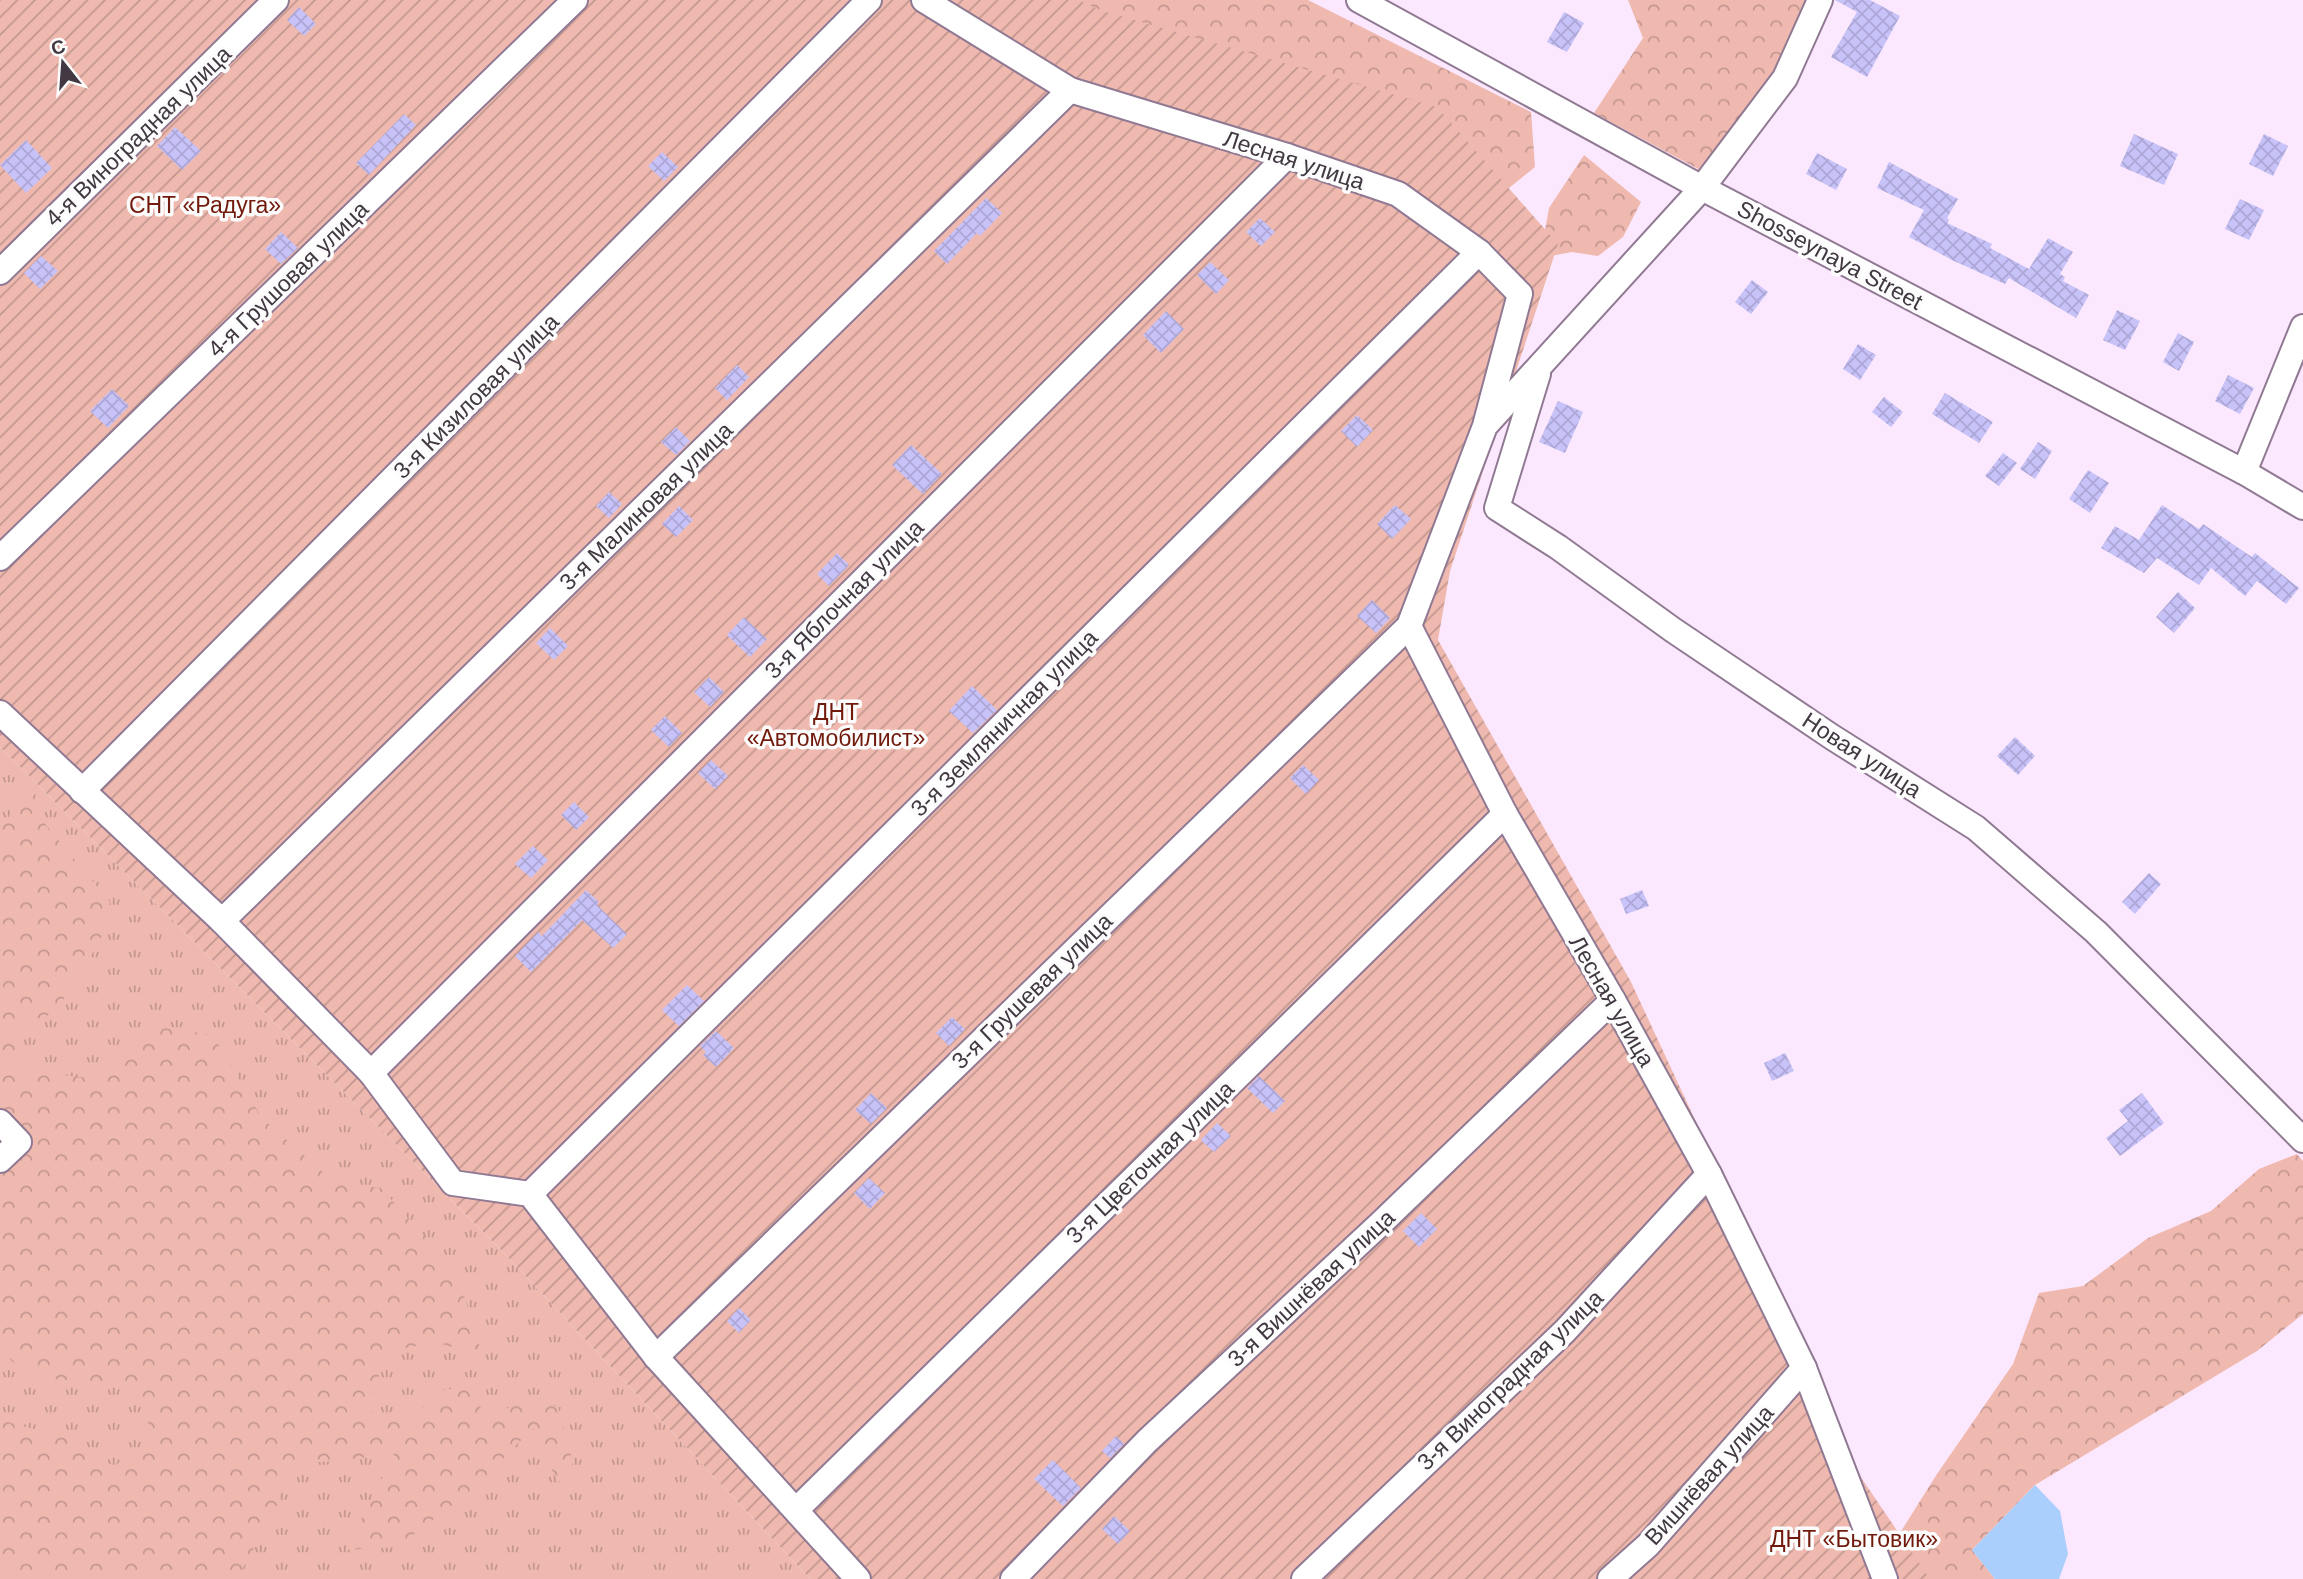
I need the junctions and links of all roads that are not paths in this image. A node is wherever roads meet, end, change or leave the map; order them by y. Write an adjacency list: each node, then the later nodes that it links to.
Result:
1 (276, 0): 11 (street, 4-я Виноградная улица)
2 (575, 0): 17 (street, 4-я Грушовая улица)
3 (869, 0): 20 (street, 3-я Кизиловая улица)
4 (924, 0): 7 (street, Лесная улица)
5 (1359, 0): 9 (street, Shosseynaya Street)
6 (1820, 0): 9 (street, Лесная улица)
7 (1070, 90): 8 (street, Лесная улица); 22 (street, 3-я Малиновая улица)
8 (1287, 156): 10 (street, Лесная улица); 24 (street, 3-я Яблочная улица)
9 (1702, 188): 13 (street, Лесная улица); 15 (street, Shosseynaya Street)
10 (1479, 252): 14 (street, Лесная улица); 29 (street, 3-я Земляничная улица)
11 (0, 272)
12 (2303, 327): 15 (street)
13 (1540, 367): 14 (street, Лесная улица); 26 (street, Новая улица)
14 (1485, 426): 18 (street, Лесная улица)
15 (2244, 472): 16 (street, Shosseynaya Street)
16 (2303, 507)
17 (0, 558)
18 (1409, 626): 21 (street, Лесная улица); 30 (street, 3-я Грушевая улица)
19 (0, 713): 20 (street)
20 (82, 791): 22 (street)
21 (1505, 814): 23 (street, Лесная улица); 32 (street, 3-я Цветочная улица)
22 (222, 921): 24 (street)
23 (1613, 1000): 28 (street, Лесная улица); 34 (street, 3-я Вишнёвая улица)
24 (371, 1073): 29 (street)
25 (0, 1122): 27 (street)
26 (2303, 1140)
27 (0, 1160)
28 (1709, 1174): 31 (street, Лесная улица); 35 (street, 3-я Виноградная улица)
29 (530, 1194): 30 (street)
30 (656, 1357): 32 (street)
31 (1804, 1368): 36 (street, Вишнёвая улица); 37 (street, Лесная улица)
32 (796, 1510): 33 (street)
33 (859, 1579)
34 (1013, 1579)
35 (1304, 1579)
36 (1610, 1579)
37 (1885, 1579)

